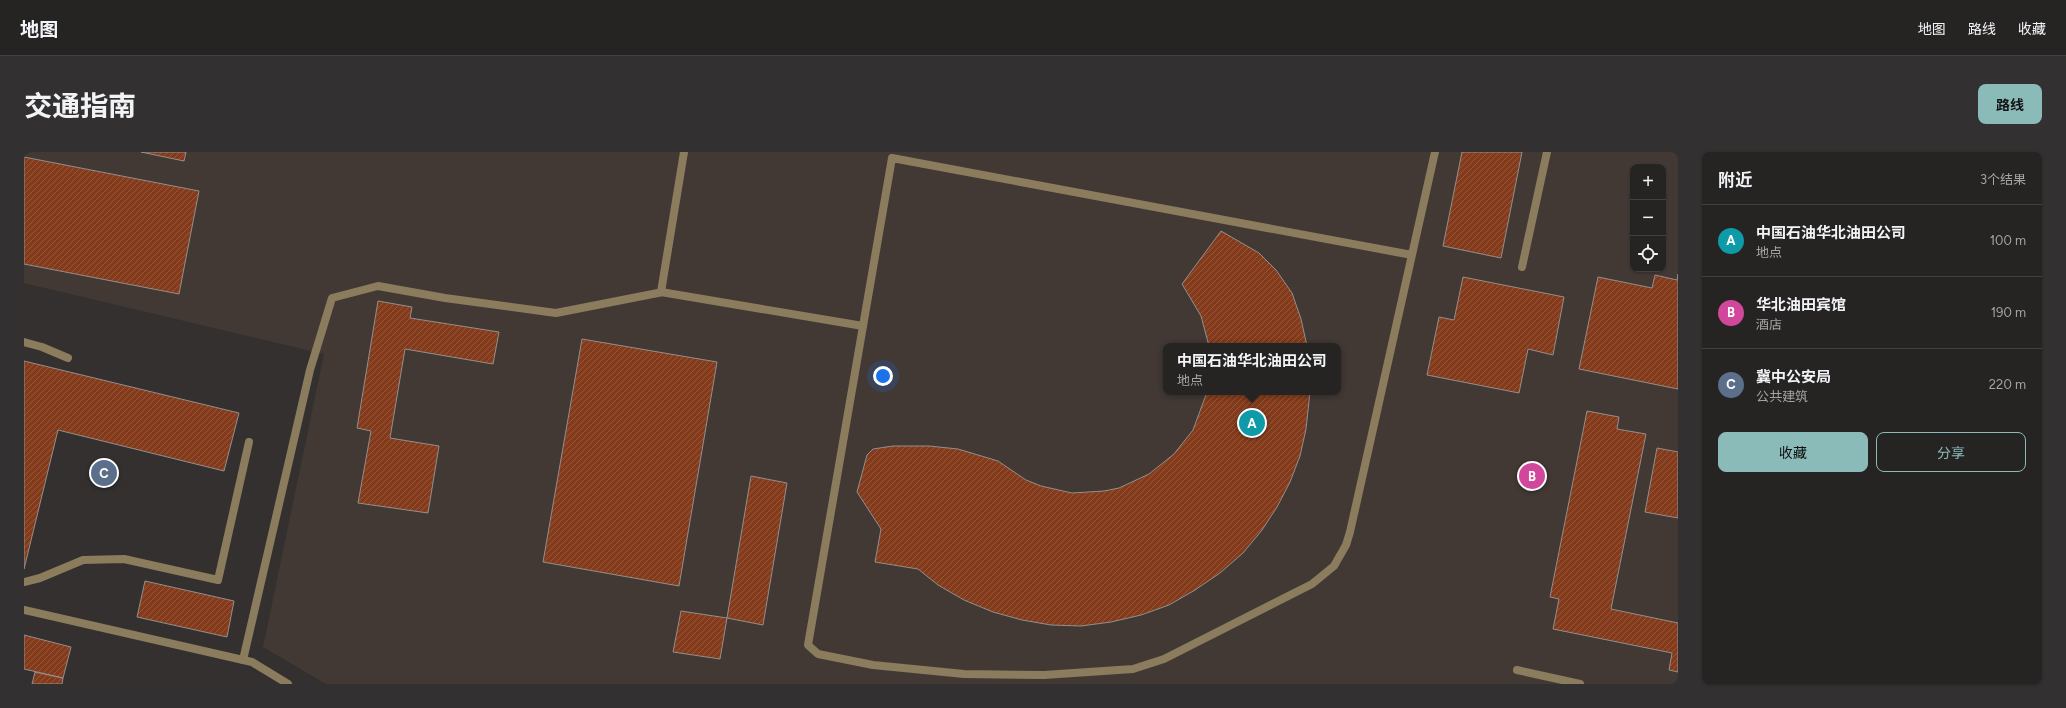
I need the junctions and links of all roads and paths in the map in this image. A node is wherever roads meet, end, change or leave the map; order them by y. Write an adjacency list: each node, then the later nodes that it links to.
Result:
1 (684, 152): 6 (street)
2 (1435, 152): 4 (street)
3 (1547, 152): 5 (street)
4 (1412, 255): 7 (street); 7 (street)
5 (1522, 267)
6 (663, 292): 7 (street); 13 (street)
7 (863, 326)
8 (24, 342): 9 (street)
9 (68, 358)
10 (249, 442): 11 (street)
11 (24, 582)
12 (24, 610): 13 (street)
13 (243, 660): 15 (street)
14 (1517, 670): 16 (street)
15 (288, 684)
16 (1580, 684)

